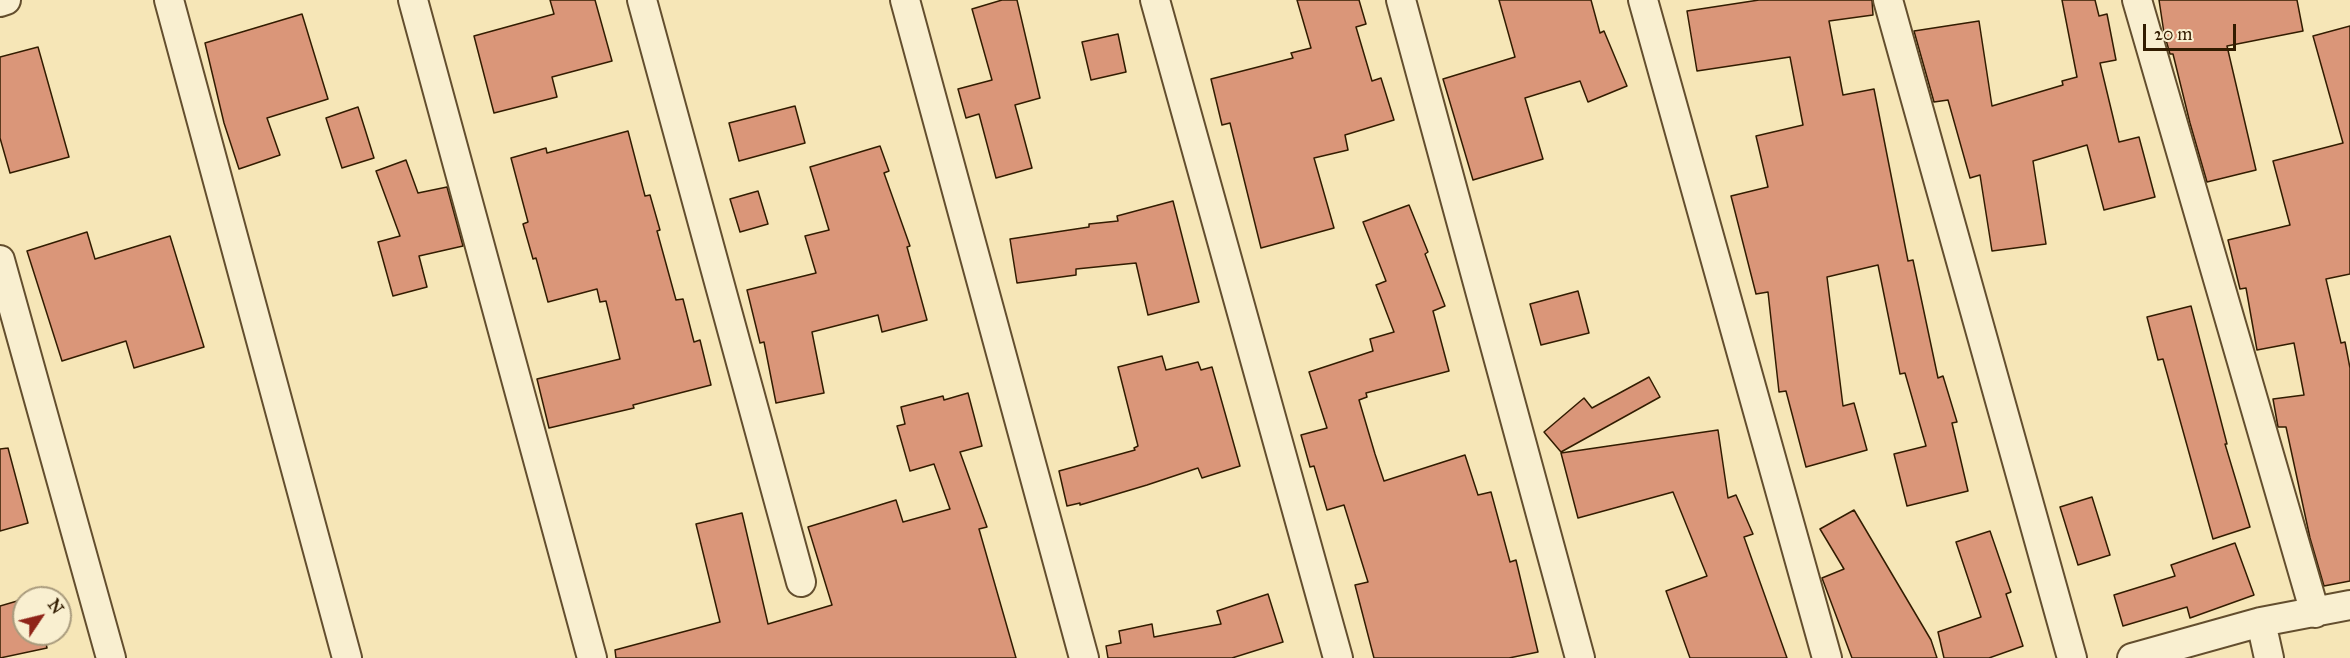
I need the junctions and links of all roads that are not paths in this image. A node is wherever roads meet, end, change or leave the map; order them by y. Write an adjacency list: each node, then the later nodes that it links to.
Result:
1 (6, 0): 11 (street)
2 (169, 0): 18 (street)
3 (413, 0): 19 (street)
4 (642, 0): 13 (street)
5 (905, 0): 20 (street)
6 (1155, 0): 21 (street)
7 (1401, 0): 22 (street)
8 (1643, 0): 23 (street)
9 (1888, 0): 24 (street)
10 (2137, 0): 15 (street)
11 (0, 2)
12 (0, 260): 17 (street)
13 (801, 582)
14 (2350, 605): 15 (street)
15 (2315, 613): 16 (street)
16 (2261, 622): 25 (street); 26 (street)
17 (111, 658)
18 (347, 658)
19 (592, 658)
20 (1084, 658)
21 (1338, 658)
22 (1580, 658)
23 (1827, 658)
24 (2072, 658)
25 (2132, 658)
26 (2269, 658)

